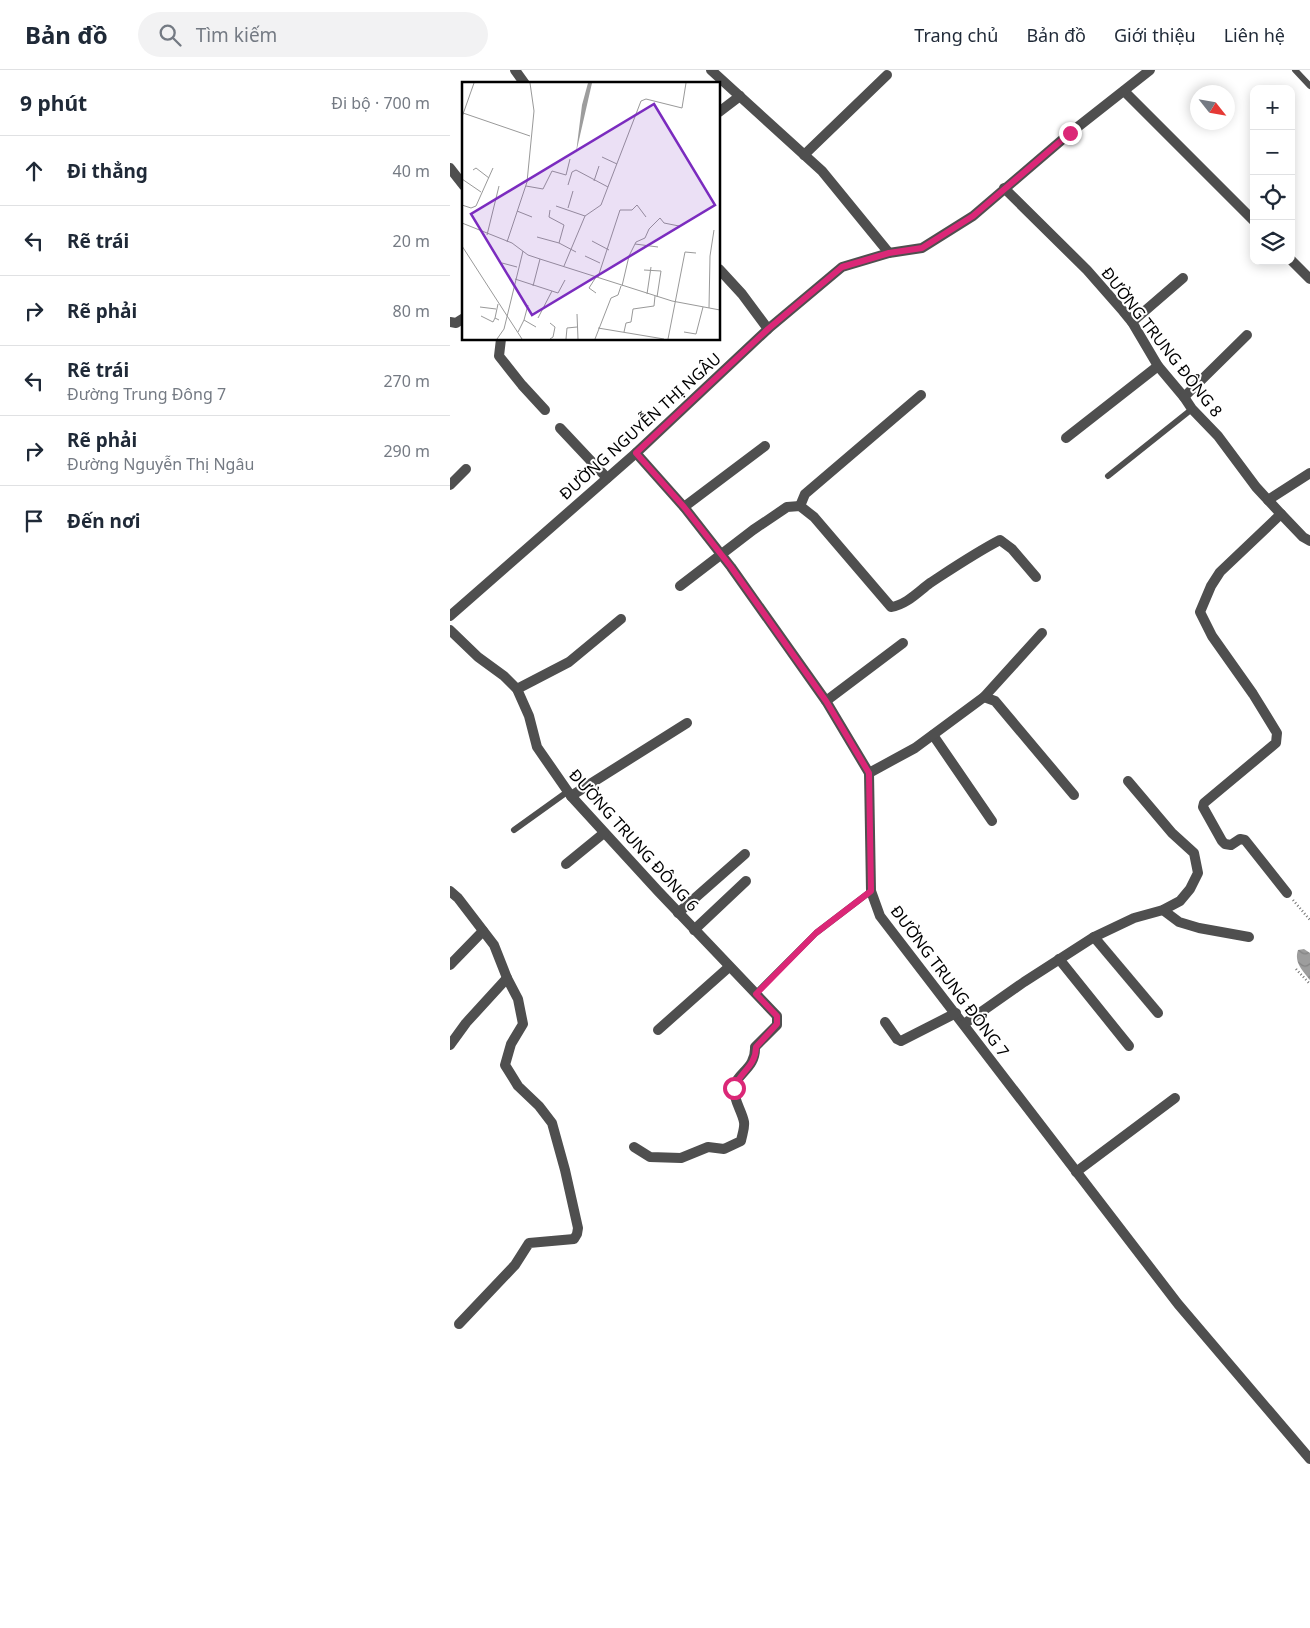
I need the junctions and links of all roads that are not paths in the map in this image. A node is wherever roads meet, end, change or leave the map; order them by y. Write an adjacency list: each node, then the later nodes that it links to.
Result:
1 (515, 70): 6 (street)
2 (711, 70): 9 (street)
3 (1150, 70): 8 (street, ĐƯỜNG NGUYỄN THỊ NGÂU)
4 (1295, 70): 7 (lane)
5 (887, 75): 11 (street)
6 (524, 82)
7 (1310, 86)
8 (1124, 91): 14 (street, ĐƯỜNG NGUYỄN THỊ NGÂU); 15 (street)
9 (740, 96): 10 (street); 11 (street)
10 (720, 111)
11 (804, 155): 16 (street)
12 (450, 168): 13 (street)
13 (462, 183)
14 (1004, 188): 16 (street, ĐƯỜNG NGUYỄN THỊ NGÂU); 23 (street, ĐƯỜNG TRUNG ĐÔNG 8)
15 (1253, 220)
16 (889, 253): 24 (street, ĐƯỜNG NGUYỄN THỊ NGÂU)
17 (1295, 264): 20 (street)
18 (720, 270): 24 (street)
19 (1183, 278): 23 (street)
20 (1310, 279)
21 (462, 319): 22 (street)
22 (450, 322)
23 (1132, 322): 27 (street, ĐƯỜNG TRUNG ĐÔNG 8)
24 (768, 329): 35 (street, ĐƯỜNG NGUYỄN THỊ NGÂU)
25 (1247, 335): 29 (street)
26 (501, 340): 30 (street)
27 (1158, 366): 29 (street, ĐƯỜNG TRUNG ĐÔNG 8); 33 (street)
28 (921, 395): 42 (street)
29 (1184, 397): 31 (street, ĐƯỜNG TRUNG ĐÔNG 8)
30 (545, 410)
31 (1192, 410): 38 (lane); 41 (street, ĐƯỜNG TRUNG ĐÔNG 8)
32 (560, 428): 39 (street)
33 (1066, 438)
34 (766, 446): 43 (street)
35 (636, 453): 39 (street, ĐƯỜNG NGUYỄN THỊ NGÂU); 43 (street, ĐƯỜNG TRUNG ĐÔNG 7)
36 (466, 469): 40 (street)
37 (1310, 473): 41 (street)
38 (1108, 476)
39 (607, 478): 49 (street, ĐƯỜNG NGUYỄN THỊ NGÂU)
40 (450, 485)
41 (1268, 500): 44 (street, ĐƯỜNG TRUNG ĐÔNG 8)
42 (800, 506): 46 (street); 47 (street)
43 (684, 507): 46 (street, ĐƯỜNG TRUNG ĐÔNG 7)
44 (1281, 514): 45 (street, ĐƯỜNG TRUNG ĐÔNG 8); 71 (street)
45 (1310, 541)
46 (721, 555): 48 (street); 56 (street, ĐƯỜNG TRUNG ĐÔNG 7)
47 (1036, 577)
48 (680, 586)
49 (450, 616)
50 (621, 619): 54 (street)
51 (450, 630): 54 (street, ĐƯỜNG TRUNG ĐÔNG 6)
52 (1042, 633): 55 (street)
53 (903, 643): 56 (street)
54 (517, 689): 61 (street, ĐƯỜNG TRUNG ĐÔNG 6)
55 (984, 697): 58 (street); 62 (street)
56 (826, 701): 59 (street, ĐƯỜNG TRUNG ĐÔNG 7)
57 (687, 723): 61 (street)
58 (933, 735): 59 (street); 63 (street)
59 (869, 773): 70 (street, ĐƯỜNG TRUNG ĐÔNG 7)
60 (1128, 781): 72 (street)
61 (569, 794): 64 (lane); 65 (street, ĐƯỜNG TRUNG ĐÔNG 6)
62 (1074, 795)
63 (992, 821)
64 (514, 830)
65 (604, 833): 67 (street); 73 (street, ĐƯỜNG TRUNG ĐÔNG 6)
66 (744, 854): 73 (street)
67 (566, 864)
68 (746, 881): 74 (street)
69 (450, 891): 75 (street)
70 (871, 891): 82 (lane); 83 (street, ĐƯỜNG TRUNG ĐÔNG 7)
71 (1288, 893)
72 (1163, 910): 76 (street); 77 (street)
73 (678, 913): 74 (street, ĐƯỜNG TRUNG ĐÔNG 6)
74 (694, 930): 80 (street, ĐƯỜNG TRUNG ĐÔNG 6)
75 (483, 932): 79 (street); 81 (street)
76 (1249, 936)
77 (1094, 937): 78 (street); 84 (street)
78 (1059, 960): 86 (street); 89 (street)
79 (450, 965)
80 (730, 967): 82 (street, ĐƯỜNG TRUNG ĐÔNG 6); 87 (street)
81 (507, 978): 88 (street); 93 (street)
82 (756, 994): 91 (street, ĐƯỜNG TRUNG ĐÔNG 6)
83 (956, 1013): 85 (street); 86 (street, ĐƯỜNG TRUNG ĐÔNG 7)
84 (1158, 1013)
85 (885, 1022)
86 (964, 1024): 92 (street, ĐƯỜNG TRUNG ĐÔNG 7)
87 (658, 1030)
88 (450, 1044)
89 (1129, 1046)
90 (1175, 1098): 92 (street)
91 (634, 1147)
92 (1076, 1172): 94 (street, ĐƯỜNG TRUNG ĐÔNG 7)
93 (459, 1324)
94 (1310, 1459)

